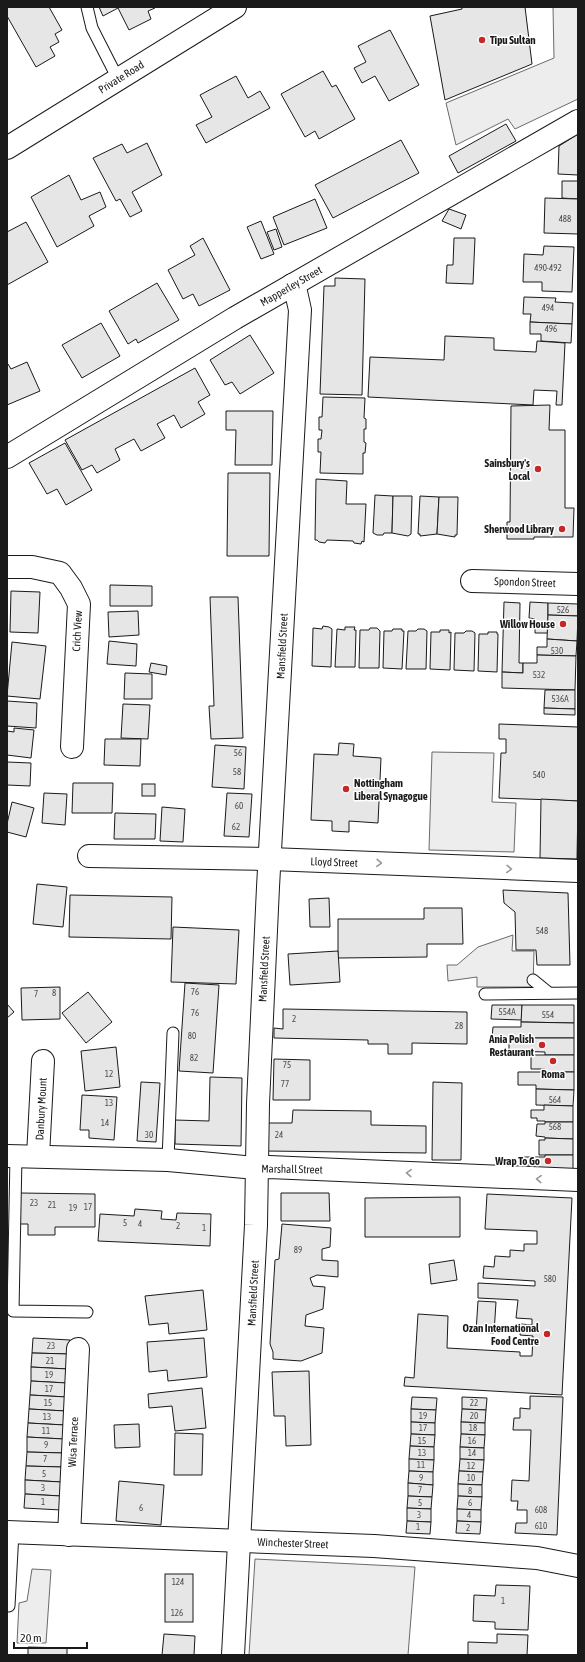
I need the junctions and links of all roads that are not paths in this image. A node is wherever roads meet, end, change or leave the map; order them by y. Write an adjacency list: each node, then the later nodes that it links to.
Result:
1 (87, 7): 3 (lane)
2 (235, 7): 3 (street, Private Road)
3 (118, 79): 5 (street, Private Road)
4 (578, 121): 6 (street, Mapperley Street)
5 (7, 148)
6 (292, 285): 7 (street, Mapperley Street); 13 (street, Mansfield Street)
7 (7, 457)
8 (7, 567): 11 (street, Crich View)
9 (472, 581): 10 (street, Spondon Street)
10 (578, 584)
11 (72, 748)
12 (89, 856): 13 (street, Lloyd Street)
13 (270, 859): 14 (street, Lloyd Street, one-way to 14); 24 (street, Mansfield Street)
14 (578, 871)
15 (532, 980): 16 (lane)
16 (549, 993): 17 (lane); 18 (lane)
17 (578, 993)
18 (485, 994)
19 (173, 1033): 23 (lane)
20 (43, 1061): 22 (street, Danbury Mount)
21 (11, 1156): 22 (street, Marshall Street); 26 (lane)
22 (38, 1156): 23 (street, Marshall Street)
23 (168, 1160): 24 (street, Marshall Street)
24 (256, 1168): 25 (street, Marshall Street, one-way to 24); 30 (street, Mansfield Street)
25 (578, 1180)
26 (87, 1312)
27 (78, 1349): 29 (street, Wisa Terrace)
28 (10, 1532): 29 (street, Winchester Street); 32 (lane)
29 (69, 1535): 30 (street, Winchester Street)
30 (239, 1541): 31 (street, Winchester Street); 33 (street, Mansfield Street)
31 (578, 1566)
32 (9, 1606)
33 (233, 1655)

